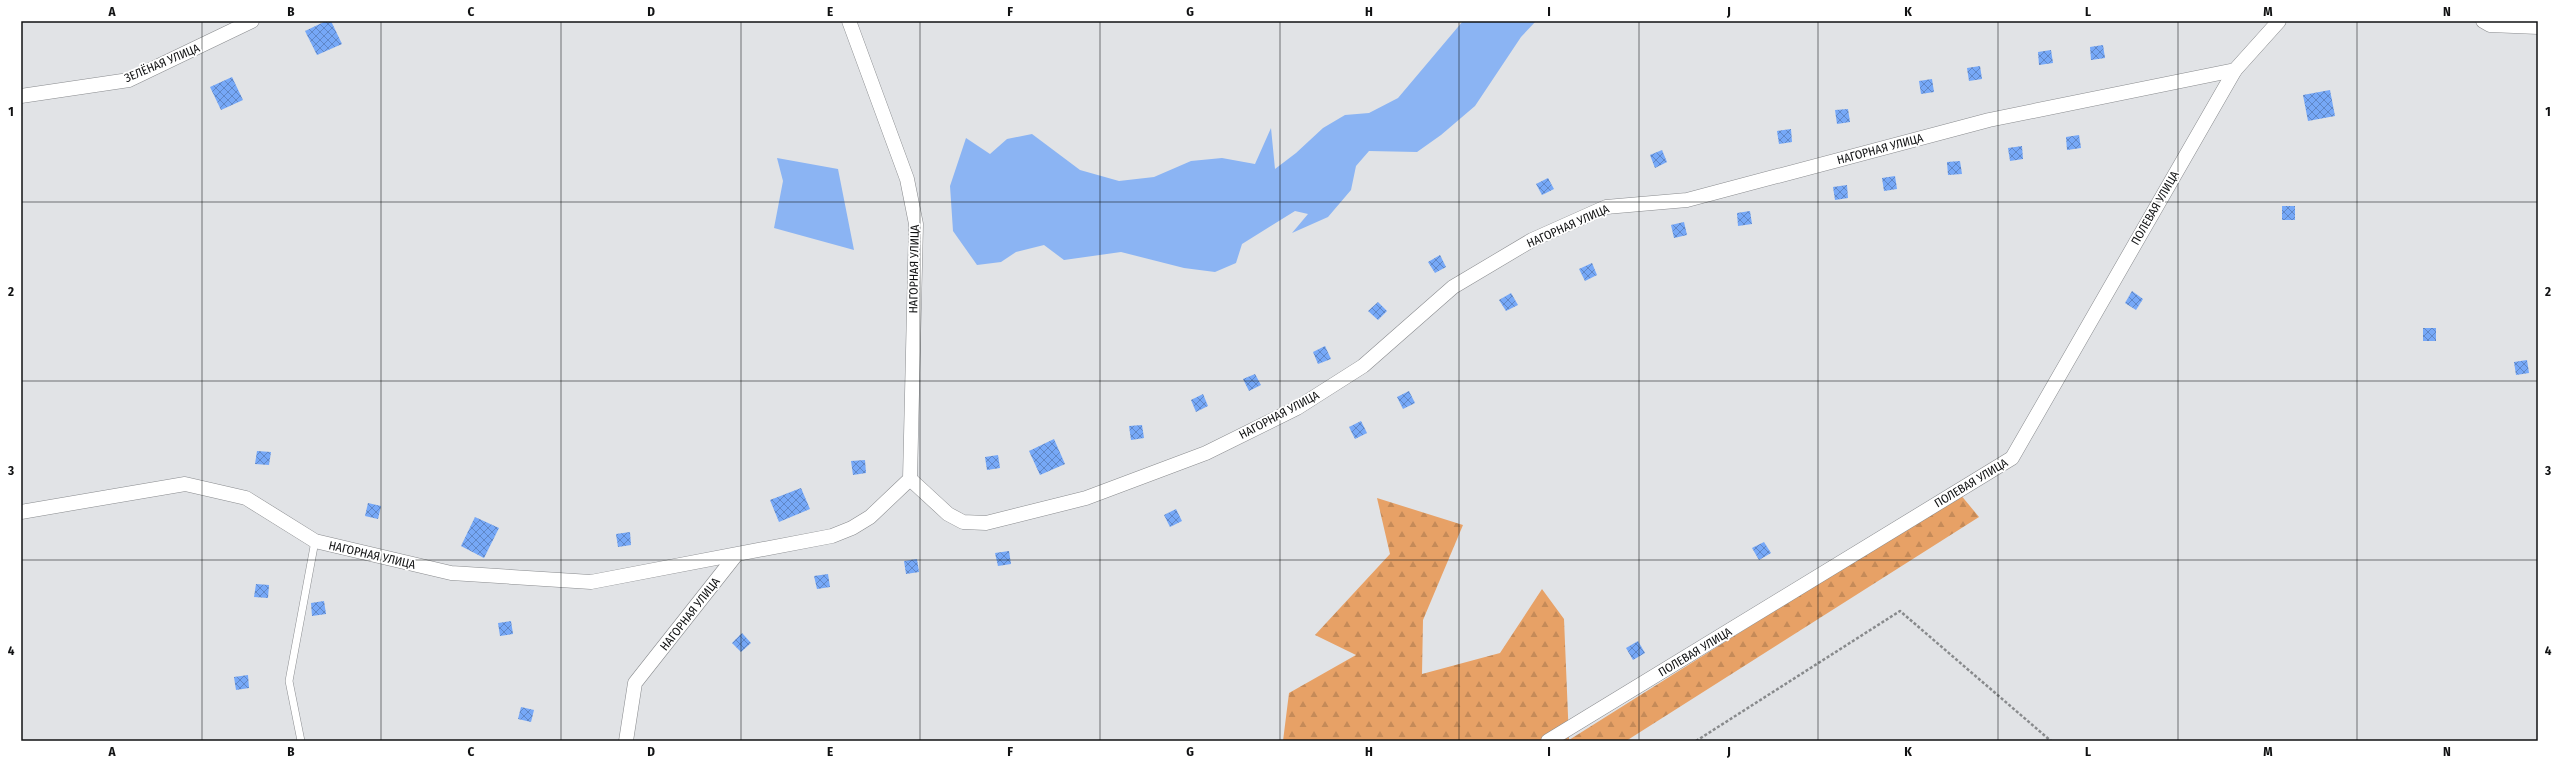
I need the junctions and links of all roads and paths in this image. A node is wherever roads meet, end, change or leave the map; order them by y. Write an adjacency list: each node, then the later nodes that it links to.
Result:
1 (252, 21): 5 (street, ЗЕЛЁНАЯ УЛИЦА)
2 (849, 21): 9 (street, НАГОРНАЯ УЛИЦА)
3 (2280, 21): 7 (street)
4 (2483, 21): 6 (street)
5 (228, 27): 8 (street, ЗЕЛЁНАЯ УЛИЦА)
6 (2538, 27)
7 (2235, 70): 9 (street, НАГОРНАЯ УЛИЦА); 15 (street, ПОЛЕВАЯ УЛИЦА)
8 (21, 96)
9 (910, 479): 12 (street, НАГОРНАЯ УЛИЦА)
10 (21, 512): 11 (street, НАГОРНАЯ УЛИЦА)
11 (315, 541): 12 (street, НАГОРНАЯ УЛИЦА); 13 (lane)
12 (736, 555): 14 (street, НАГОРНАЯ УЛИЦА)
13 (301, 741)
14 (626, 741)
15 (1548, 741)
16 (1696, 741): 17 (path)
17 (2051, 741)

